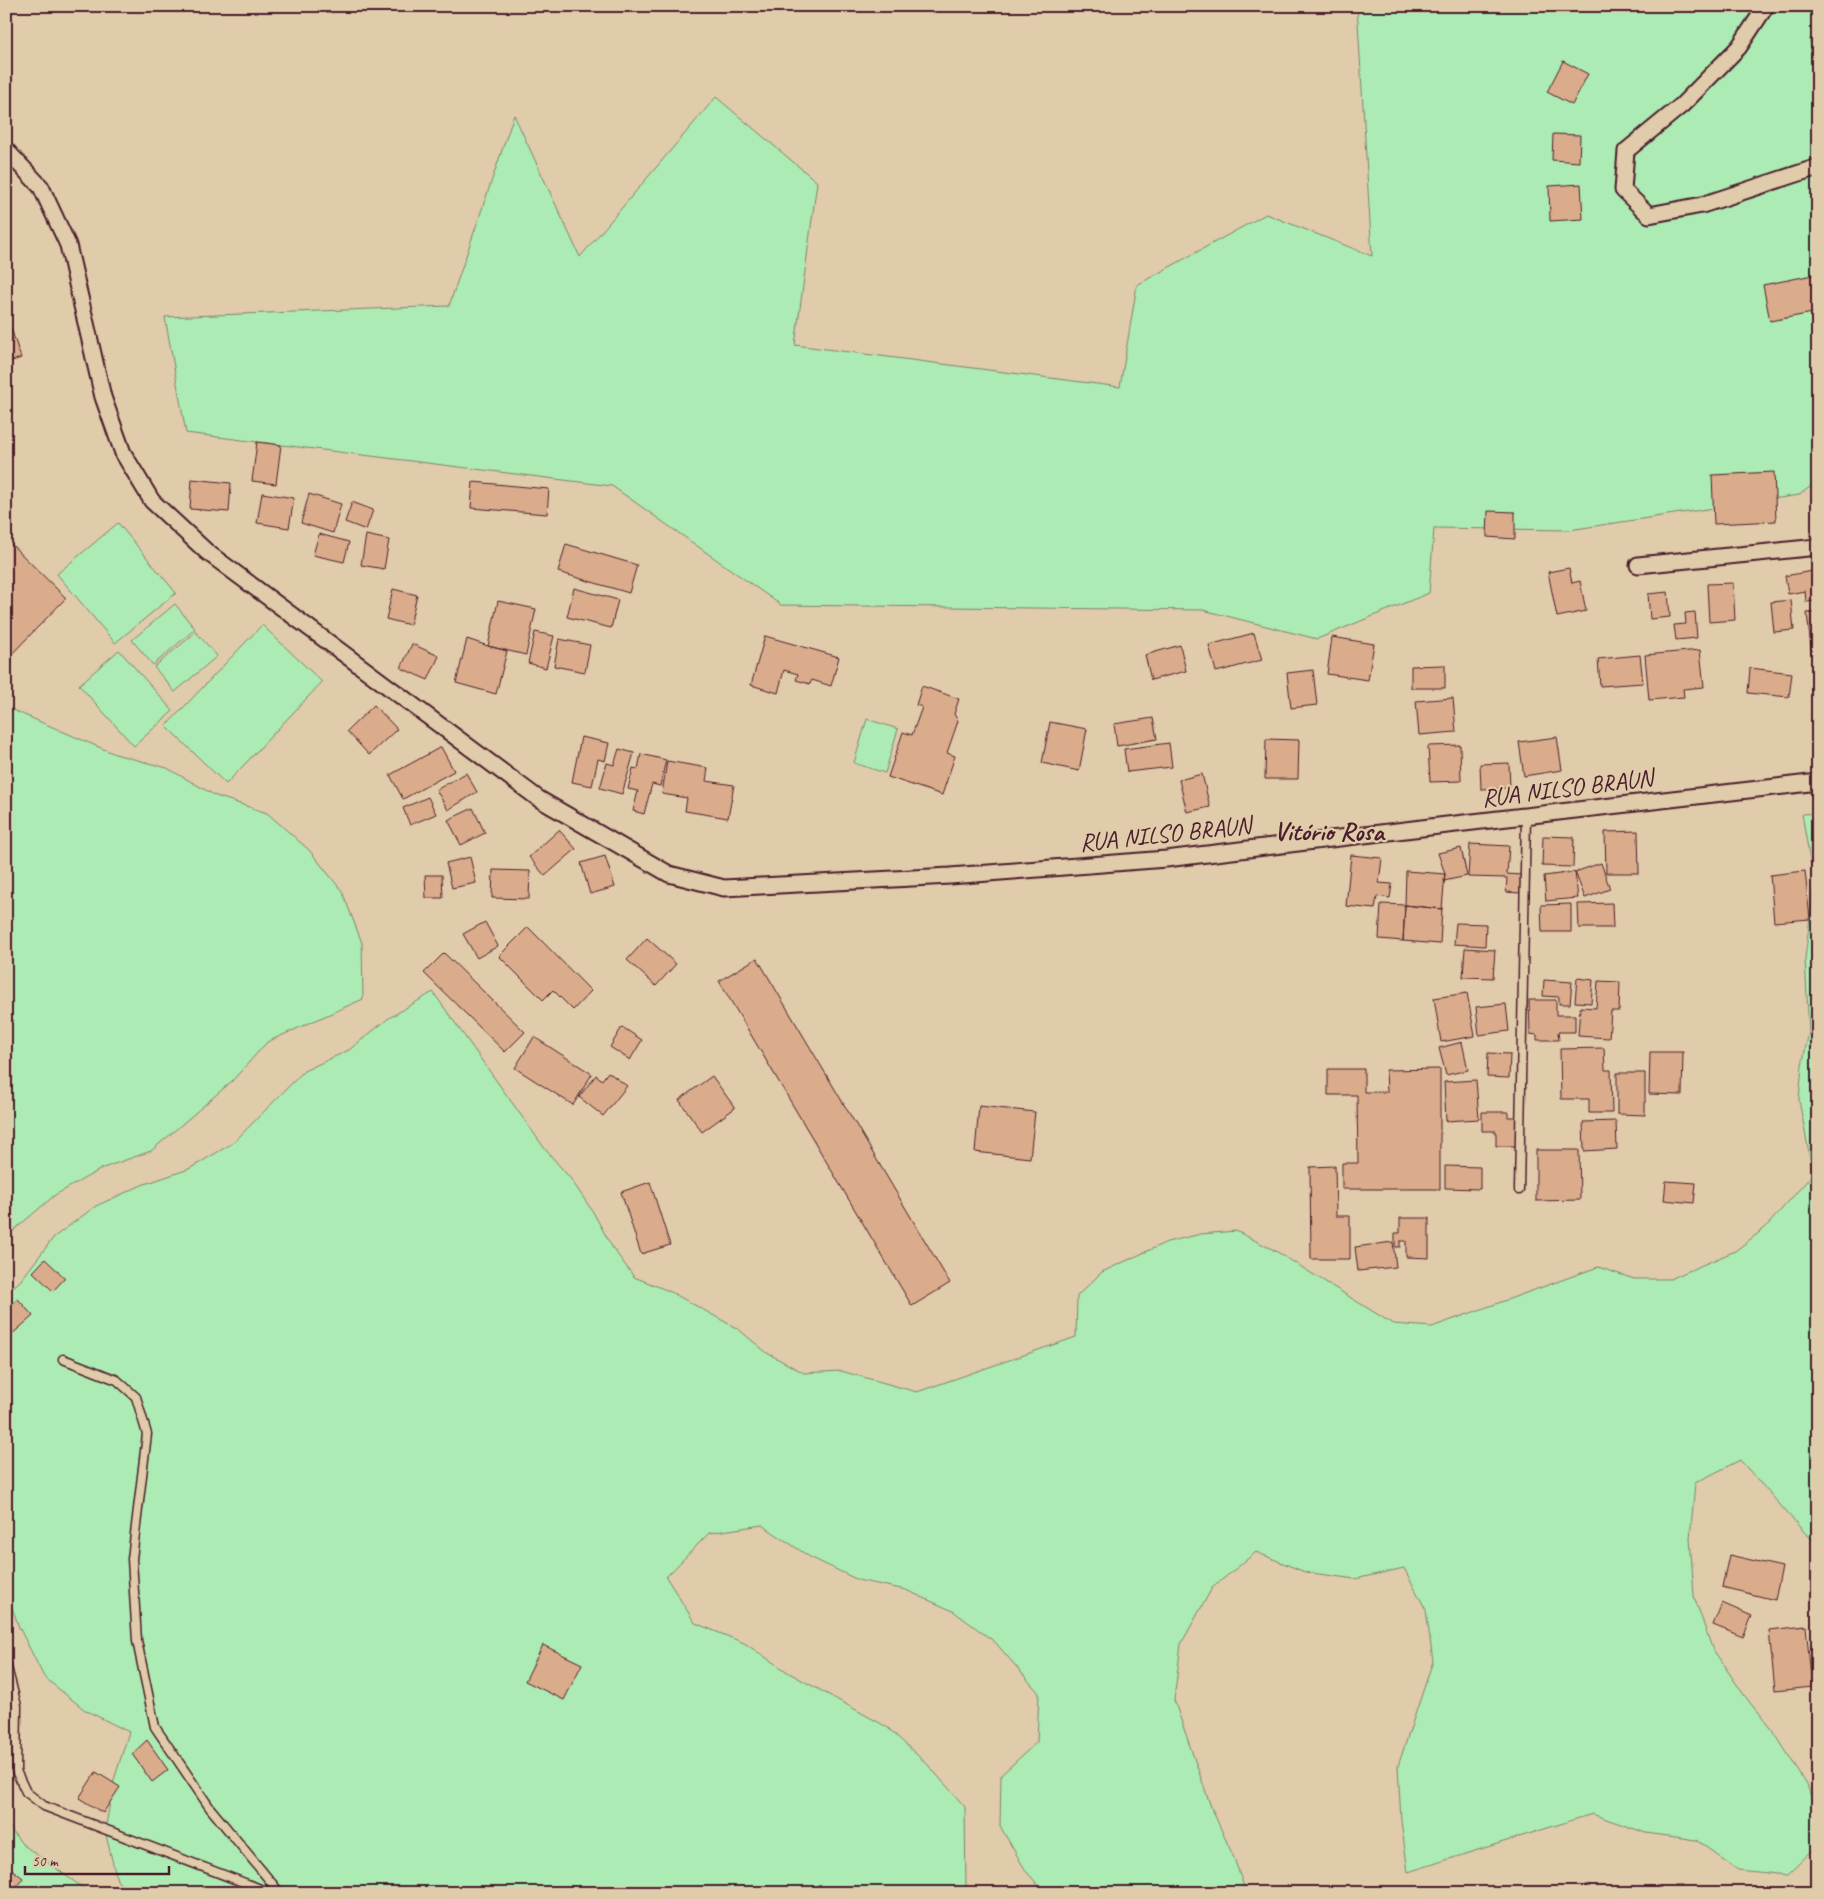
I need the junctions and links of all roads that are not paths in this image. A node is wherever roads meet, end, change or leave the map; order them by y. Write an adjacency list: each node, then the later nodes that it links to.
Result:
1 (1766, 6): 3 (street)
2 (6, 150): 7 (street, RUA NILSO BRAUN)
3 (1818, 167)
4 (1818, 548): 5 (street)
5 (1638, 565)
6 (1818, 782): 7 (street, RUA NILSO BRAUN)
7 (1526, 816): 8 (lane)
8 (1519, 1190)
9 (63, 1359): 12 (lane)
10 (6, 1663): 11 (lane)
11 (271, 1893)
12 (280, 1893)

